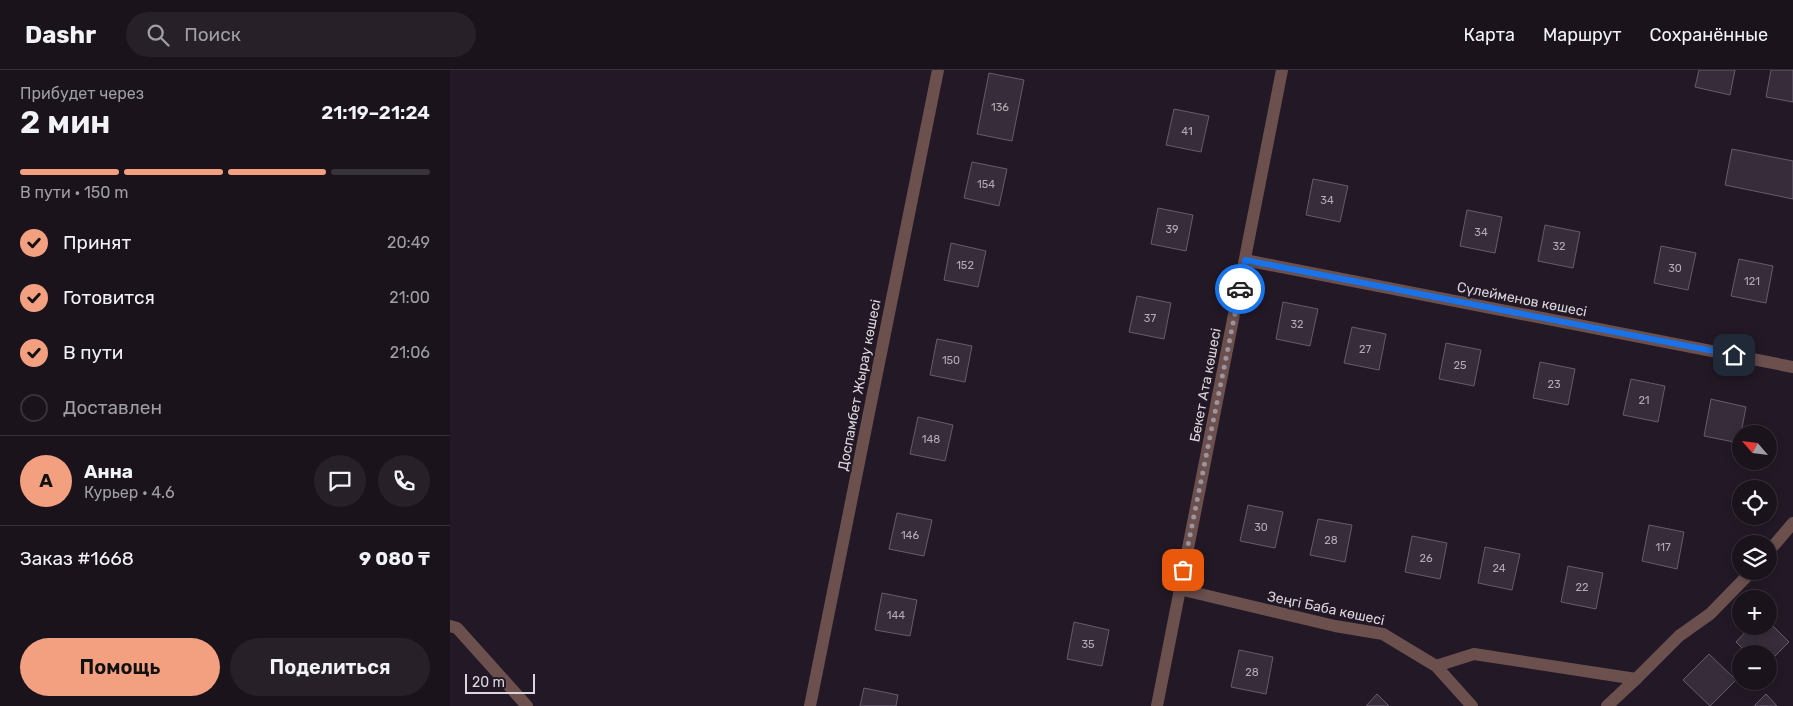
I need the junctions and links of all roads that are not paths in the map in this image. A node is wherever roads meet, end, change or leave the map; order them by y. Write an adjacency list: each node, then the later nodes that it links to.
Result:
1 (938, 70): 13 (street, Доспамбет Жырау көшесі)
2 (1282, 70): 3 (street, Бекет Ата көшесі)
3 (1245, 260): 4 (street, Сүлейменов көшесі); 8 (street, Бекет Ата көшесі)
4 (1793, 367)
5 (1793, 523): 6 (street)
6 (1777, 542)
7 (1743, 580): 11 (street)
8 (1179, 589): 10 (street, Зеңгі Баба көшесі); 14 (street, Бекет Ата көшесі)
9 (450, 626): 12 (street)
10 (1436, 666): 11 (street); 15 (street, Зеңгі Баба көшесі)
11 (1636, 679): 16 (street)
12 (527, 706)
13 (810, 706)
14 (1157, 706)
15 (1472, 706)
16 (1607, 706)

